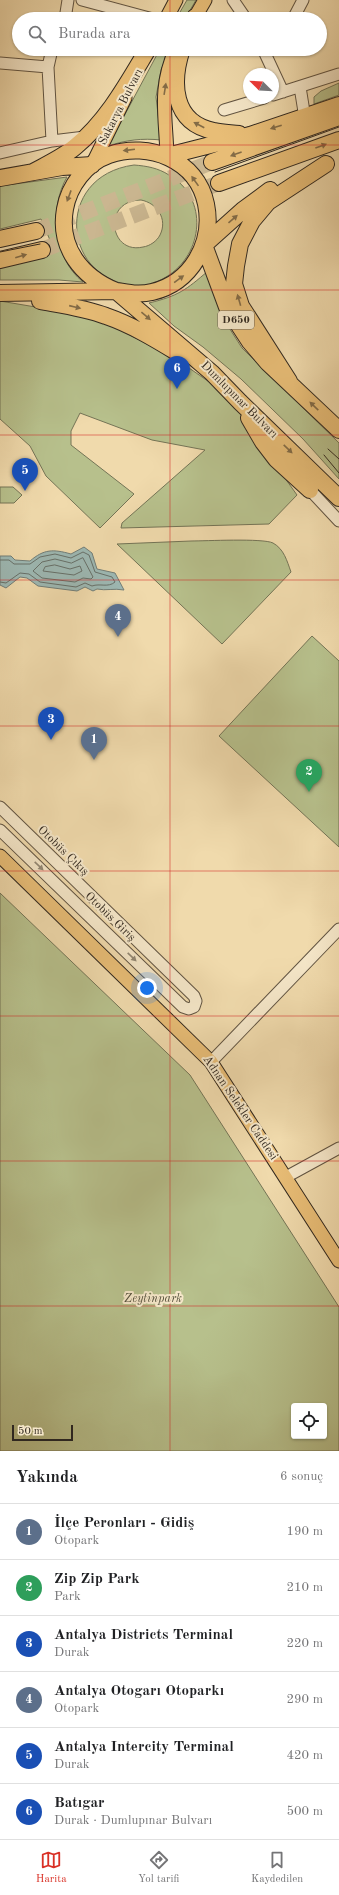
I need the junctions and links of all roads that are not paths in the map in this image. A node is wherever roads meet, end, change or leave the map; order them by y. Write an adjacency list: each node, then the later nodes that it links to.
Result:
1 (68, 0): 8 (street)
2 (82, 0): 7 (street)
3 (176, 0): 10 (main road)
4 (205, 0): 11 (main road)
5 (234, 0): 12 (street)
6 (303, 0): 13 (street)
7 (114, 4): 9 (street)
8 (66, 12)
9 (135, 12)
10 (170, 12)
11 (198, 12)
12 (242, 12)
13 (297, 12)
14 (50, 56): 21 (street)
15 (145, 56): 32 (highway)
16 (146, 56): 39 (main road, Sakarya Bulvarı)
17 (173, 56): 36 (main road, one-way to 17)
18 (180, 56): 31 (highway, one-way to 18)
19 (265, 56): 22 (street)
20 (0, 63): 21 (street)
21 (48, 67): 34 (street)
22 (269, 68)
23 (339, 74): 24 (street)
24 (300, 87): 25 (street); 30 (street)
25 (279, 94)
26 (244, 104): 28 (street)
27 (339, 105): 30 (highway)
28 (224, 110)
29 (339, 117): 37 (highway, one-way to 37)
30 (305, 118): 31 (highway, one-way to 31)
31 (250, 135): 36 (highway)
32 (86, 137): 34 (street); 40 (highway)
33 (339, 140): 42 (highway, one-way to 33)
34 (52, 141): 35 (street)
35 (1, 150)
36 (167, 156): 39 (highway, one-way to 39); 45 (highway, one-way to 36)
37 (212, 162)
38 (333, 162): 45 (highway, one-way to 38); 51 (highway, one-way to 38)
39 (92, 165): 40 (highway); 48 (highway, one-way to 48)
40 (34, 172): 41 (highway)
41 (0, 178)
42 (219, 183)
43 (36, 231): 44 (highway)
44 (0, 239)
45 (204, 245): 48 (highway, one-way to 45); 51 (highway, D650)
46 (42, 250): 47 (highway, one-way to 46)
47 (0, 260)
48 (116, 291): 49 (highway); 50 (highway, Dumlupınar Bulvarı, one-way to 50)
49 (5, 293): 50 (highway, one-way to 50)
50 (212, 373): 52 (highway, Dumlupınar Bulvarı)
51 (289, 381): 53 (highway, D650, one-way to 51)
52 (240, 402): 54 (highway); 55 (highway, Dumlupınar Bulvarı, one-way to 55)
53 (339, 429)
54 (310, 490): 56 (street)
55 (339, 498)
56 (339, 521)
57 (0, 807): 61 (street, Otobüs Çıkış)
58 (0, 830): 61 (street, Otobüs Giriş, one-way to 61)
59 (0, 856): 62 (main road, Adnan Selekler Caddesi)
60 (339, 929): 62 (street)
61 (194, 996)
62 (212, 1062): 64 (main road, Adnan Selekler Caddesi)
63 (339, 1148): 64 (street)
64 (286, 1177): 65 (main road, Adnan Selekler Caddesi)
65 (339, 1261)

